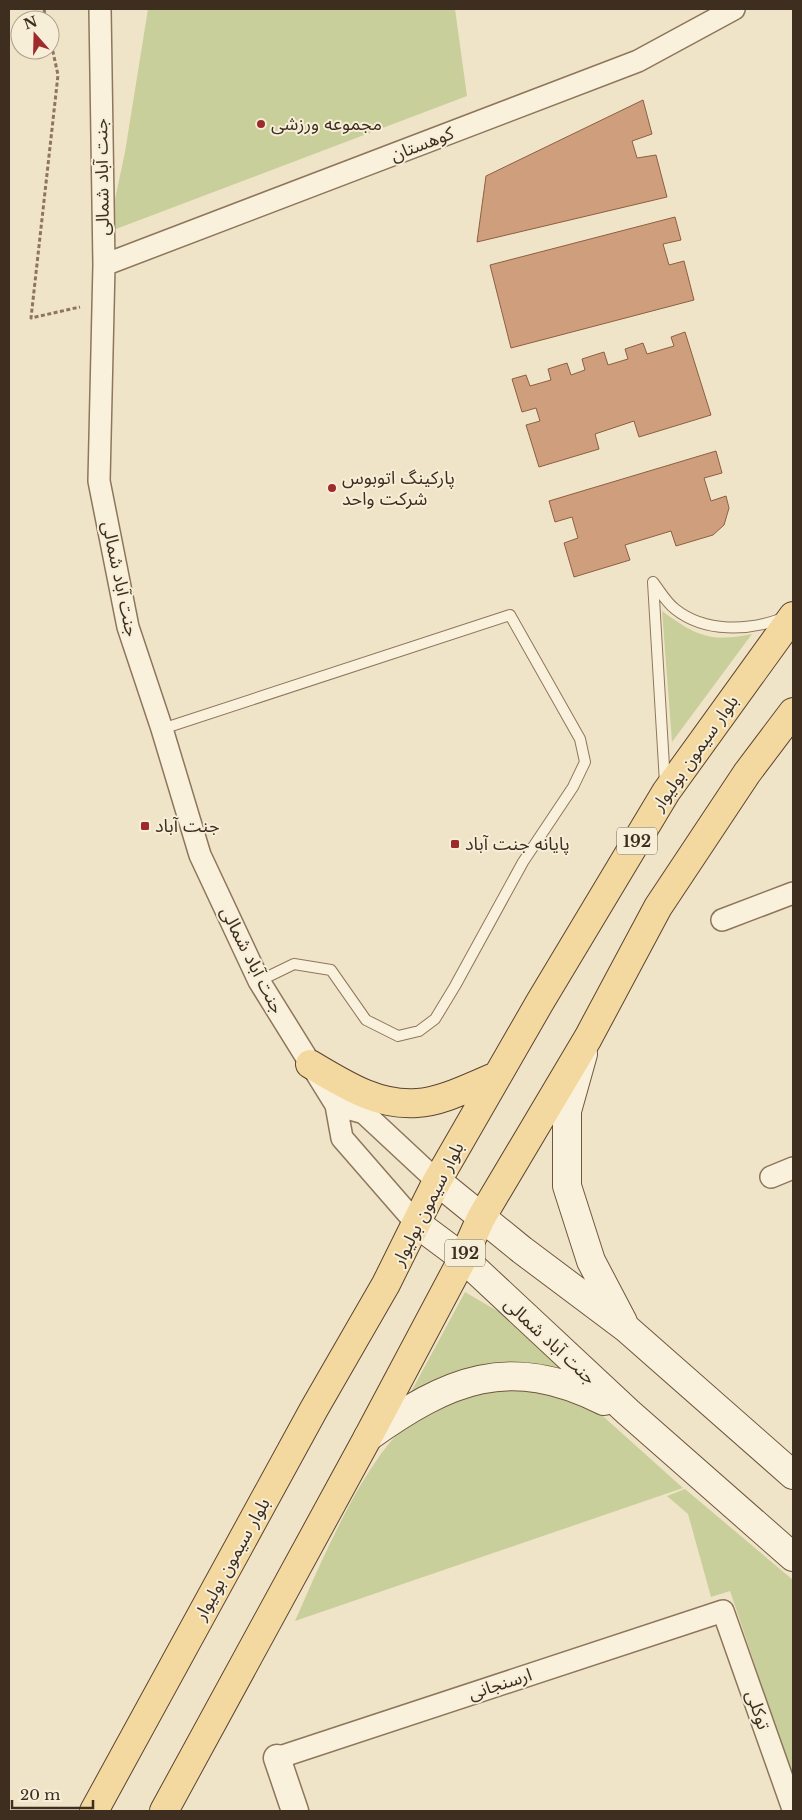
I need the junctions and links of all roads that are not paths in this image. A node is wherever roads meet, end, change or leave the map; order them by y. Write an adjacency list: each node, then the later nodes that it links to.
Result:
1 (100, 9): 3 (street, جنت آباد شمالی)
2 (734, 9): 3 (street, کوهستان)
3 (104, 265): 6 (street, جنت آباد شمالی)
4 (793, 615): 7 (main road, بلوار سیمون بولیوار / 192); 7 (lane)
5 (793, 712): 11 (main road, 192)
6 (162, 729): 10 (street, جنت آباد شمالی); 10 (lane)
7 (666, 792): 13 (main road, بلوار سیمون بولیوار / 192)
8 (793, 893): 9 (street)
9 (722, 920)
10 (259, 981): 12 (street, جنت آباد شمالی)
11 (588, 1038): 18 (main road, 192); 21 (main road)
12 (310, 1064): 13 (main road); 14 (street, جنت آباد شمالی)
13 (498, 1076): 17 (main road, بلوار سیمون بولیوار / 192)
14 (336, 1105): 17 (street); 19 (street, جنت آباد شمالی)
15 (793, 1168): 16 (street)
16 (771, 1177)
17 (437, 1181): 18 (main road); 19 (main road, بلوار سیمون بولیوار / 192)
18 (481, 1218): 20 (main road, 192); 21 (main road)
19 (416, 1223): 20 (main road, جنت آباد شمالی); 29 (main road, بلوار سیمون بولیوار / 192)
20 (463, 1258): 22 (main road, جنت آباد شمالی); 23 (main road, 192)
21 (626, 1328): 24 (main road)
22 (628, 1412): 23 (main road); 25 (main road, جنت آباد شمالی)
23 (368, 1438): 30 (main road, 192)
24 (793, 1475)
25 (793, 1557)
26 (723, 1610): 27 (street, ارسنجانی); 28 (street, توکلی)
27 (277, 1758): 31 (street)
28 (793, 1809)
29 (94, 1811)
30 (164, 1811)
31 (295, 1811)

